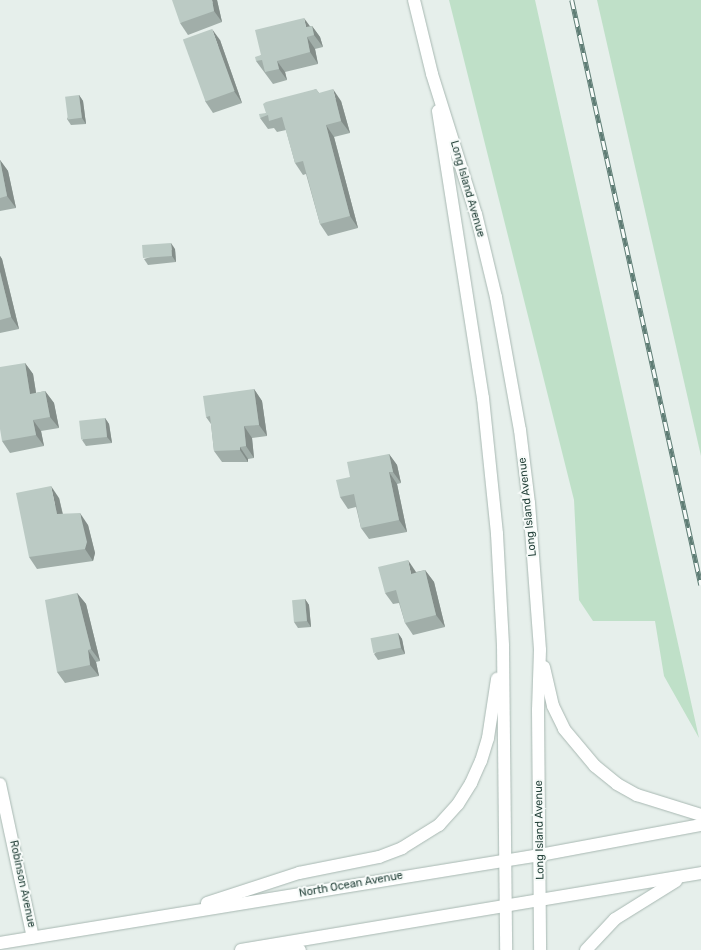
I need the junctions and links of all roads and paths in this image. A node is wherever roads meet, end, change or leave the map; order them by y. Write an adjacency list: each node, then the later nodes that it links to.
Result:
1 (414, 0): 2 (main road, Long Island Avenue)
2 (432, 74): 3 (main road, Long Island Avenue); 4 (main road, Long Island Avenue)
3 (503, 646): 9 (main road, Long Island Avenue); 14 (main road)
4 (540, 650): 6 (main road); 8 (main road, Long Island Avenue)
5 (0, 784): 15 (main road, Robinson Avenue)
6 (701, 815)
7 (701, 825): 8 (main road, North Ocean Avenue)
8 (540, 855): 9 (main road, North Ocean Avenue); 12 (main road, Long Island Avenue)
9 (506, 860): 13 (main road, Long Island Avenue); 14 (main road, North Ocean Avenue)
10 (701, 873): 11 (main road)
11 (684, 876): 12 (main road); 22 (main road)
12 (540, 900): 13 (main road); 21 (main road, Long Island Avenue)
13 (505, 906): 17 (main road); 20 (main road, Long Island Avenue)
14 (168, 916): 15 (main road, North Ocean Avenue)
15 (33, 938): 16 (main road, North Ocean Avenue)
16 (0, 943)
17 (267, 946): 18 (main road); 19 (main road)
18 (241, 950)
19 (300, 950)
20 (506, 950)
21 (540, 950)
22 (586, 950)

